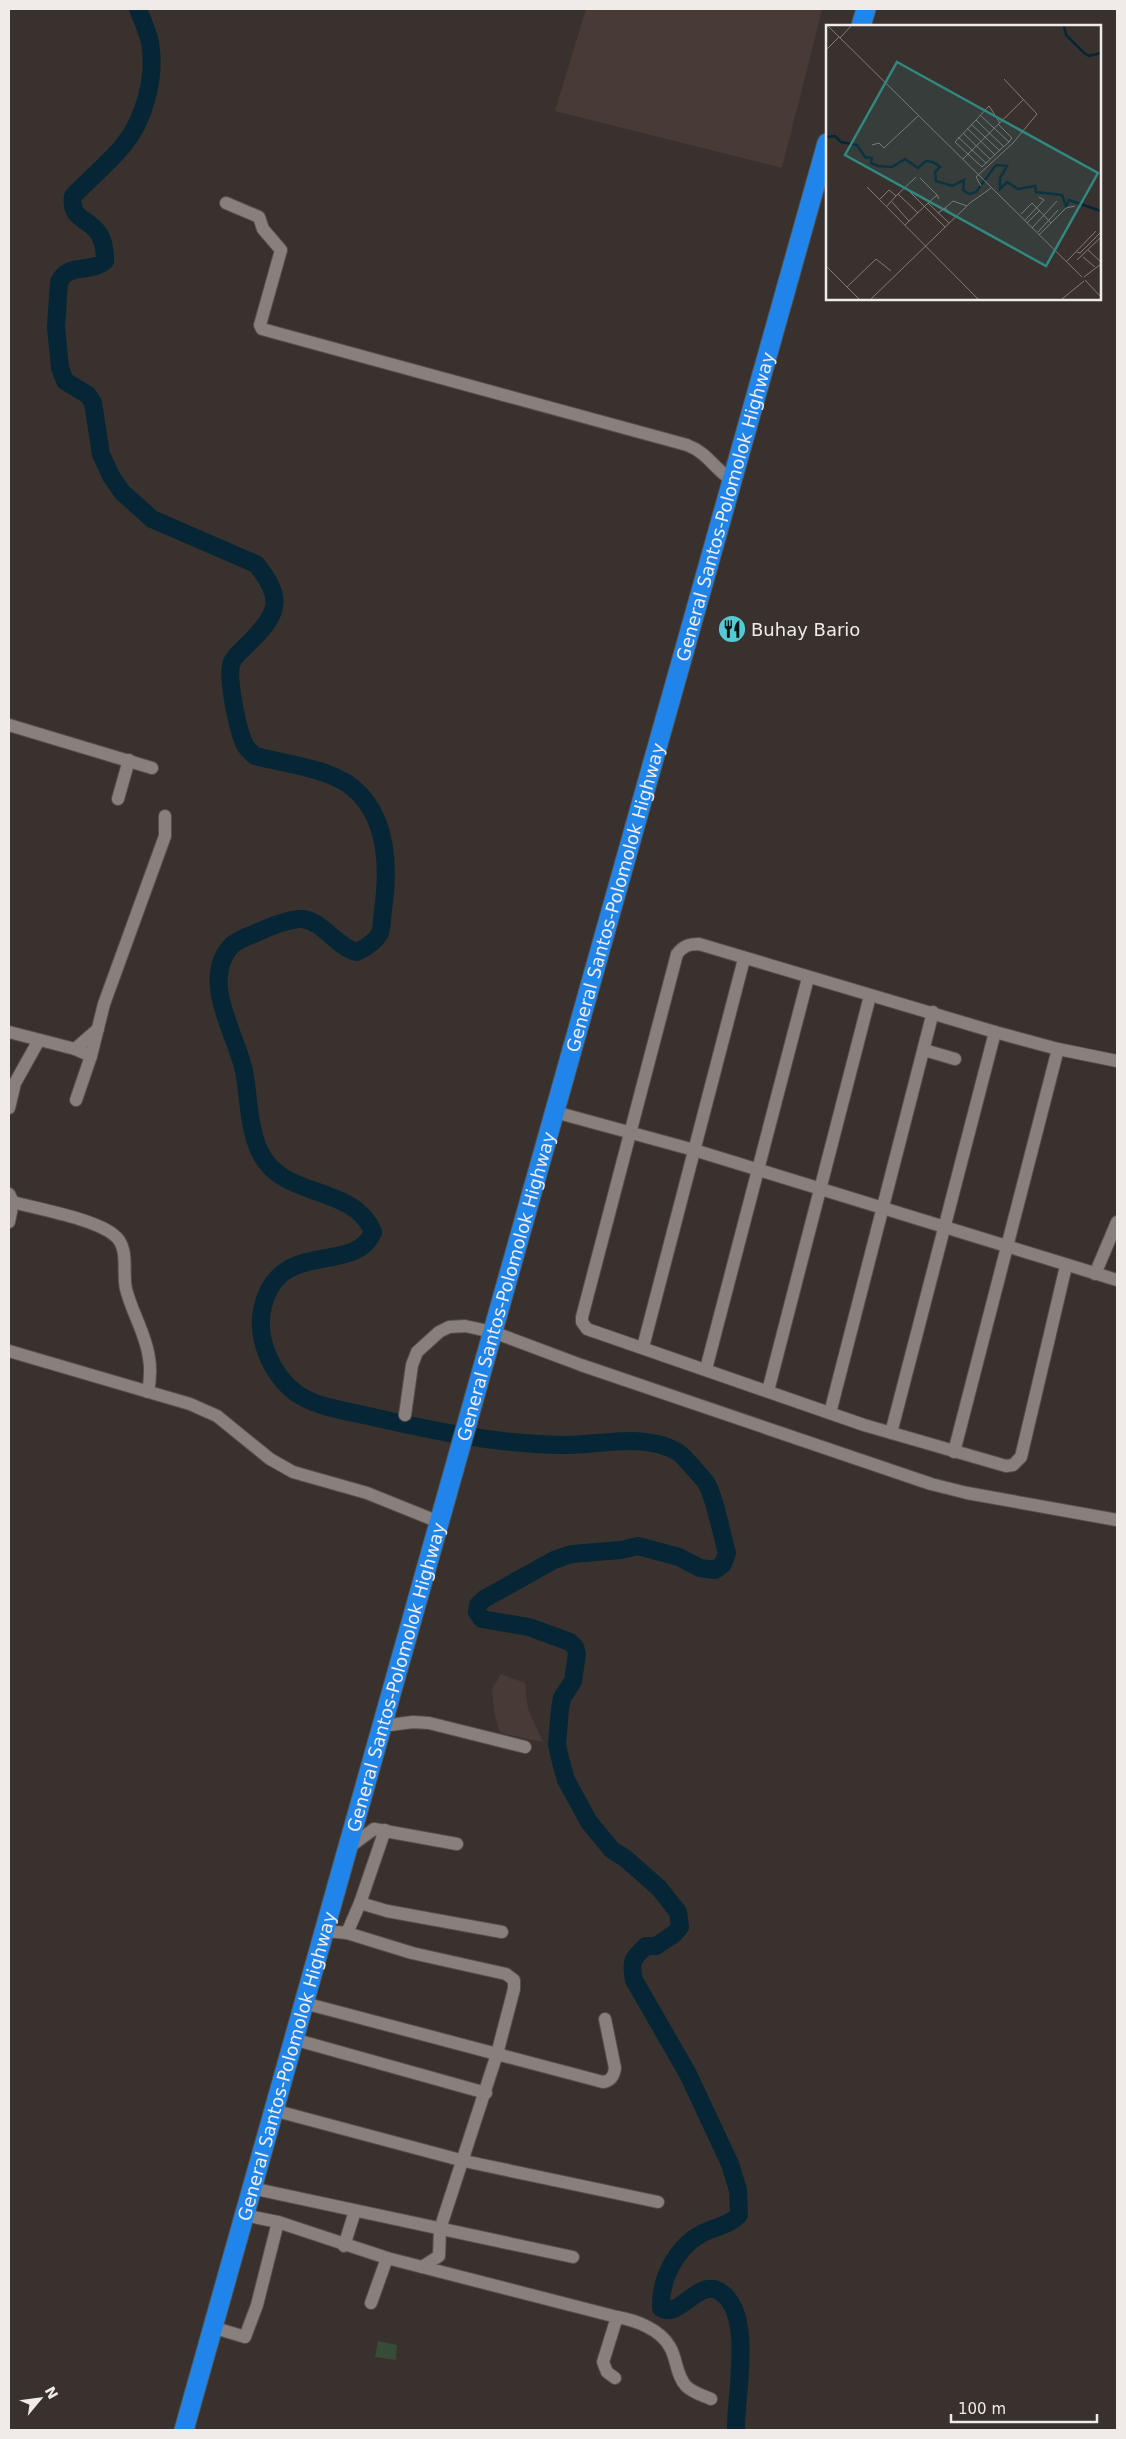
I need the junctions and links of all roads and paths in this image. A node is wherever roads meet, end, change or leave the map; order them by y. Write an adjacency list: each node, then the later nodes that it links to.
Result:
1 (866, 9): 2 (highway)
2 (861, 25)
3 (826, 147): 5 (highway, General Santos-Polomolok Highway)
4 (226, 203): 5 (street)
5 (732, 480): 27 (highway, General Santos-Polomolok Highway)
6 (9, 725): 7 (street)
7 (129, 760): 8 (street); 9 (street)
8 (152, 768)
9 (118, 798)
10 (165, 816): 15 (street)
11 (744, 959): 12 (street); 28 (street); 29 (street)
12 (808, 978): 13 (street); 30 (street)
13 (870, 996): 14 (street); 31 (street)
14 (933, 1012): 17 (street); 21 (street)
15 (98, 1029): 19 (street); 22 (street)
16 (9, 1032): 18 (street)
17 (995, 1032): 20 (street); 36 (street)
18 (39, 1040): 19 (street); 26 (street)
19 (75, 1049): 22 (street)
20 (1058, 1049): 24 (street); 37 (street)
21 (924, 1050): 23 (street); 33 (street)
22 (90, 1056): 25 (street)
23 (955, 1059)
24 (1117, 1061)
25 (76, 1100)
26 (9, 1108)
27 (555, 1112): 28 (street); 42 (highway, General Santos-Polomolok Highway)
28 (625, 1133): 29 (street); 43 (street)
29 (693, 1153): 30 (street); 43 (street)
30 (758, 1173): 31 (street); 45 (street)
31 (819, 1191): 33 (street); 46 (street)
32 (11, 1198): 34 (street); 47 (street)
33 (882, 1213): 36 (street); 48 (street)
34 (9, 1222)
35 (1117, 1222): 39 (street)
36 (943, 1231): 37 (street); 50 (street)
37 (1006, 1251): 38 (street); 51 (street)
38 (1066, 1268): 39 (street); 41 (street); 51 (street)
39 (1095, 1274): 40 (street)
40 (1117, 1280)
41 (1117, 1286)
42 (493, 1332): 49 (street); 52 (street); 53 (highway, General Santos-Polomolok Highway)
43 (643, 1347): 45 (street)
44 (9, 1350): 47 (street)
45 (706, 1369): 46 (street)
46 (768, 1391): 48 (street)
47 (148, 1392): 53 (street)
48 (830, 1413): 50 (street)
49 (406, 1415)
50 (891, 1433): 51 (street)
51 (954, 1452)
52 (1117, 1520)
53 (440, 1522): 54 (highway, General Santos-Polomolok Highway)
54 (382, 1726): 55 (street); 58 (highway, General Santos-Polomolok Highway)
55 (525, 1747)
56 (384, 1830): 57 (street); 58 (street); 59 (street)
57 (457, 1844)
58 (348, 1848): 60 (highway, General Santos-Polomolok Highway)
59 (360, 1902): 61 (street); 62 (street)
60 (325, 1931): 62 (street); 63 (highway, General Santos-Polomolok Highway)
61 (502, 1932)
62 (347, 1933): 66 (street)
63 (304, 2003): 65 (highway, General Santos-Polomolok Highway); 66 (street)
64 (605, 2019): 66 (street)
65 (293, 2039): 67 (street); 68 (highway, General Santos-Polomolok Highway)
66 (497, 2054): 67 (street)
67 (486, 2093): 69 (street)
68 (272, 2110): 69 (street); 70 (highway, General Santos-Polomolok Highway)
69 (464, 2161): 71 (street); 75 (street)
70 (251, 2188): 72 (street); 73 (highway, General Santos-Polomolok Highway)
71 (658, 2202)
72 (355, 2211): 75 (street); 76 (street)
73 (244, 2215): 74 (street); 82 (highway, General Santos-Polomolok Highway)
74 (278, 2222): 76 (street); 82 (street)
75 (440, 2229): 77 (street); 79 (street)
76 (344, 2246): 78 (street)
77 (573, 2257)
78 (387, 2258): 79 (street); 80 (street)
79 (422, 2267): 81 (street)
80 (371, 2303)
81 (617, 2318): 83 (street); 84 (street)
82 (212, 2327): 85 (highway, General Santos-Polomolok Highway)
83 (615, 2378)
84 (711, 2399)
85 (184, 2430)

